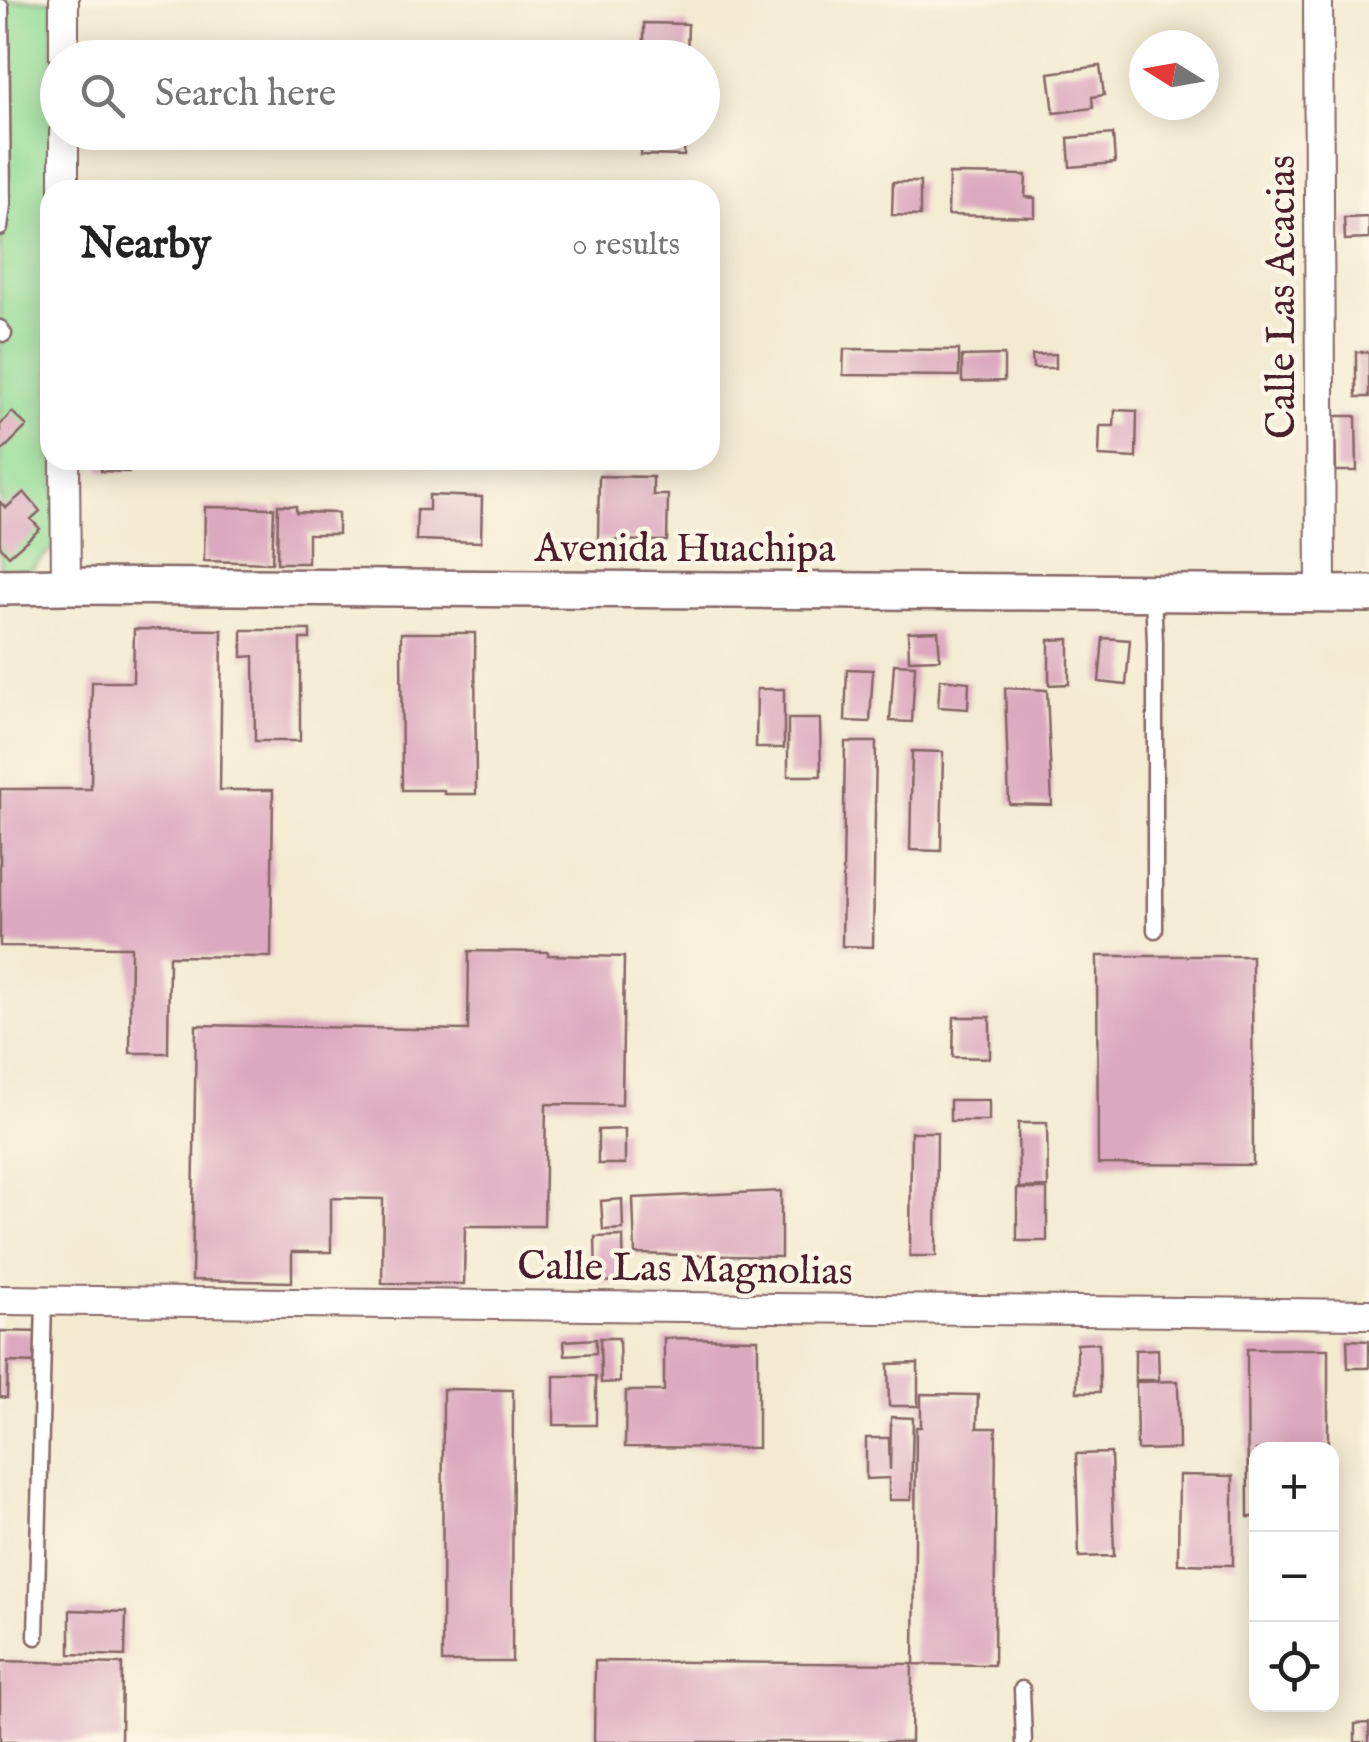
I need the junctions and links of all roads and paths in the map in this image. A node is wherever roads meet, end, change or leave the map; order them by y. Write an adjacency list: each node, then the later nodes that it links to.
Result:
1 (64, 0): 4 (street)
2 (1318, 0): 12 (street, Calle Las Acacias)
3 (1, 8): 7 (lane)
4 (64, 40)
5 (64, 150): 6 (street)
6 (64, 180)
7 (0, 228)
8 (65, 470): 9 (street)
9 (66, 586): 10 (street, Avenida Huachipa); 11 (street, Avenida Huachipa)
10 (0, 587)
11 (1153, 592): 12 (street, Avenida Huachipa); 14 (lane)
12 (1321, 593): 13 (street, Avenida Huachipa)
13 (1369, 594)
14 (1155, 930)
15 (0, 1300): 16 (street, Calle Las Magnolias)
16 (44, 1300): 17 (street, Calle Las Magnolias); 18 (lane)
17 (1369, 1314)
18 (36, 1637)
19 (1022, 1688): 20 (lane)
20 (1024, 1742)

